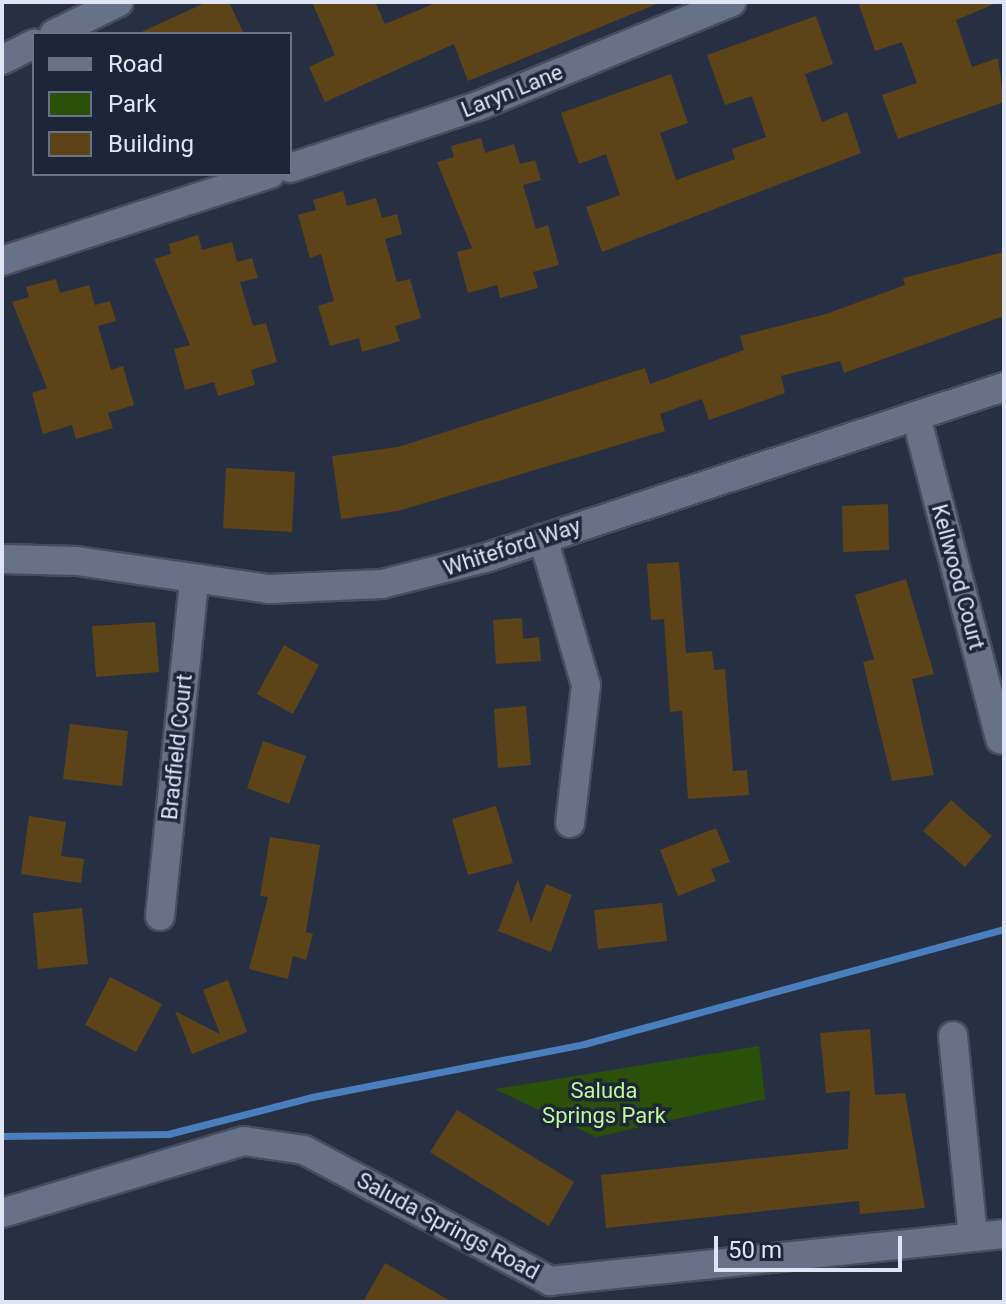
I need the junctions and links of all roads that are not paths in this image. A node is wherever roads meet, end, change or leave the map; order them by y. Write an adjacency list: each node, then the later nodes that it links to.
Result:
1 (119, 2): 3 (street)
2 (731, 2): 6 (street, Laryn Lane)
3 (58, 32)
4 (32, 45): 5 (street)
5 (2, 60)
6 (292, 167)
7 (264, 176): 8 (street)
8 (2, 261)
9 (1004, 387): 10 (street, Whiteford Way)
10 (916, 416): 11 (street, Whiteford Way); 14 (street, Kellwood Court)
11 (543, 538): 13 (street, Whiteford Way); 15 (street)
12 (2, 559): 13 (street, Whiteford Way)
13 (194, 579): 16 (street, Bradfield Court)
14 (1000, 739)
15 (570, 823)
16 (160, 916)
17 (953, 1036): 20 (street)
18 (2, 1213): 20 (street, Saluda Springs Road)
19 (1004, 1234): 20 (street, Saluda Springs Road)
20 (973, 1237)

